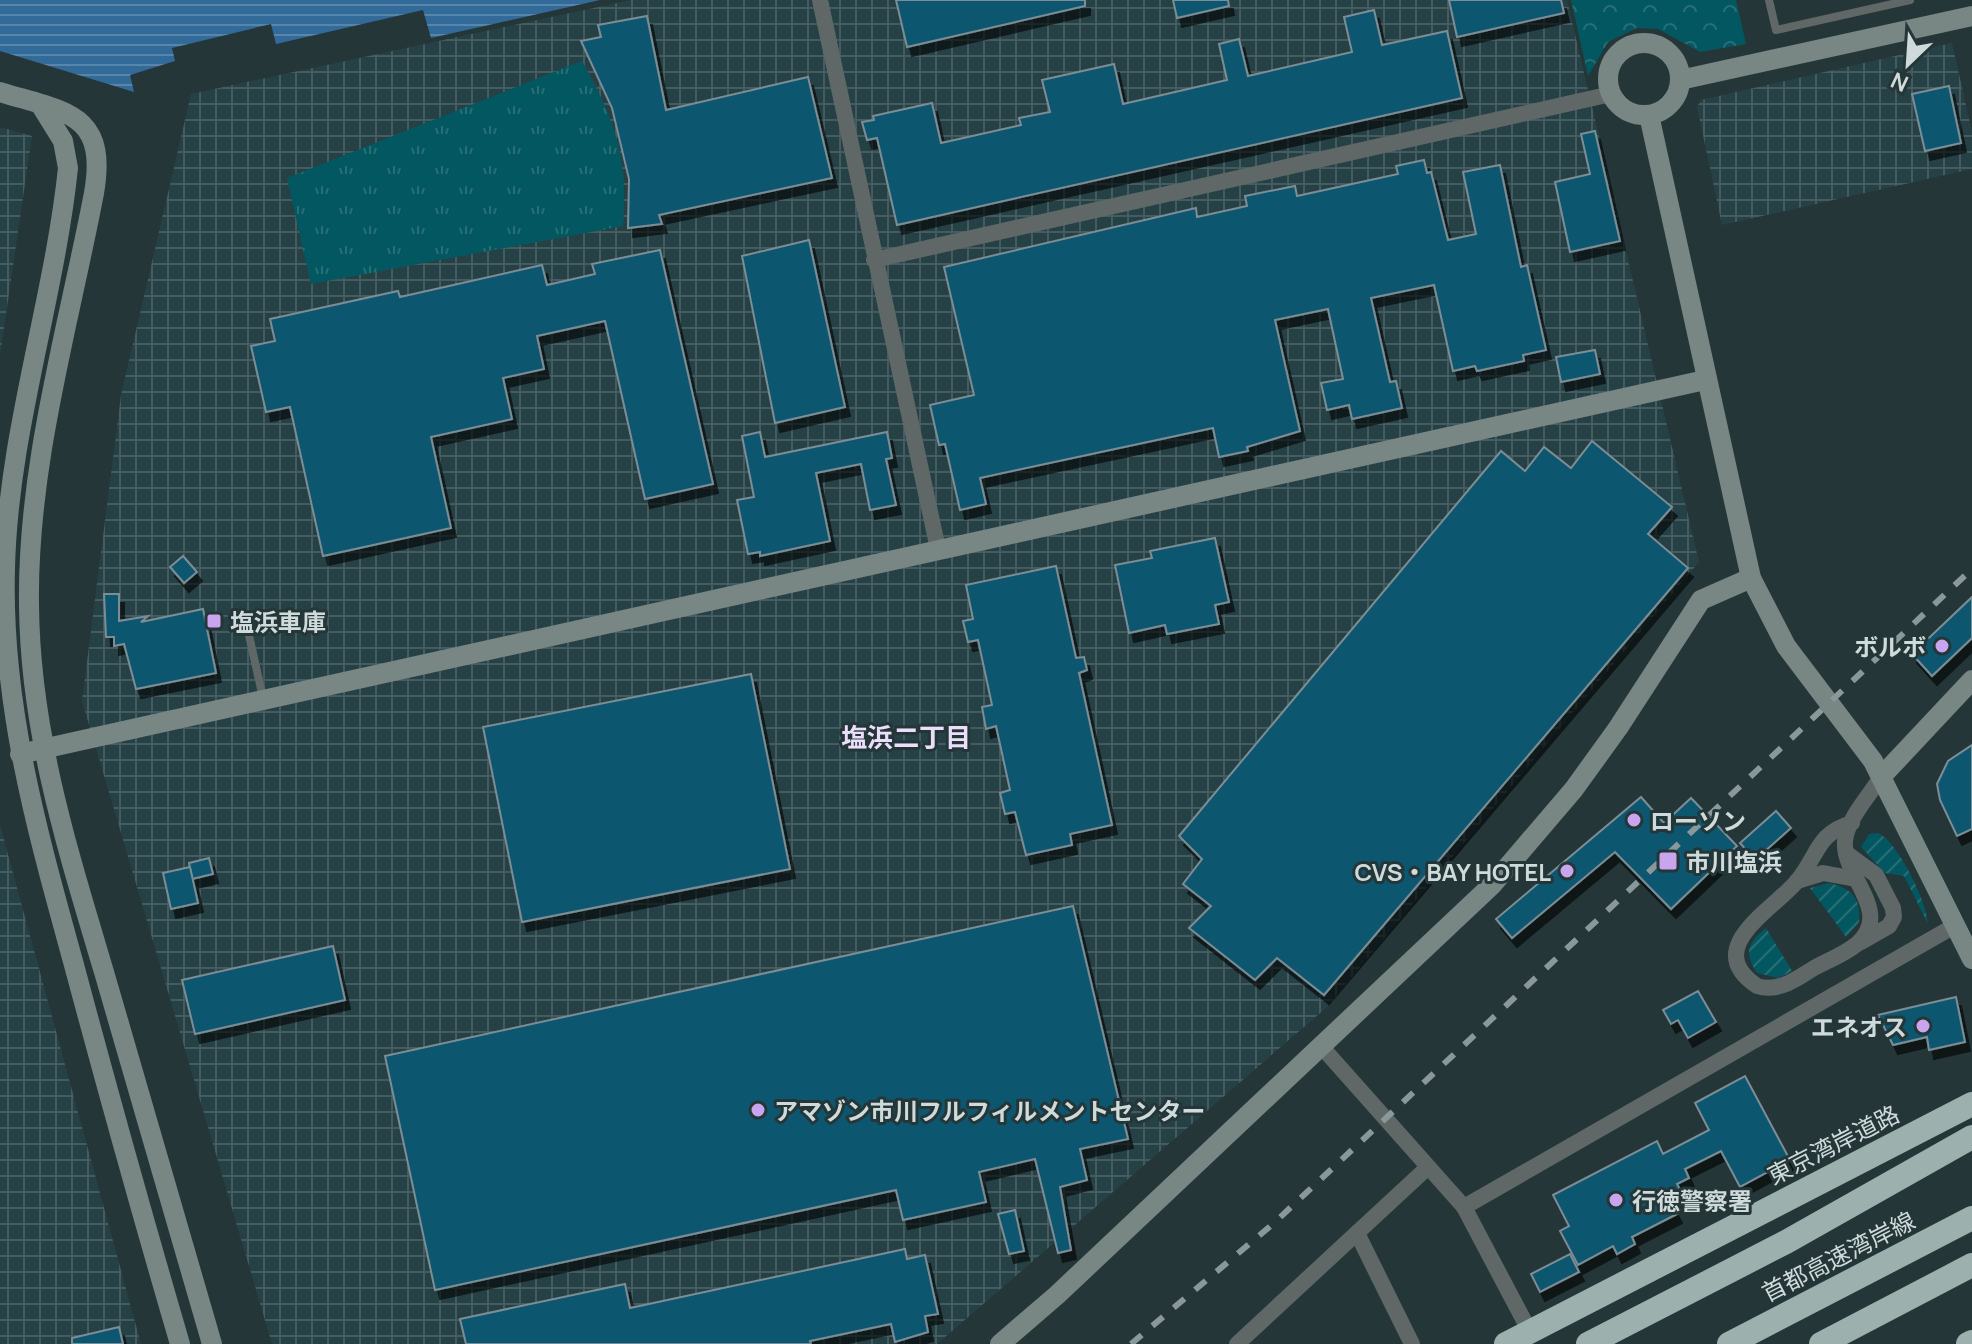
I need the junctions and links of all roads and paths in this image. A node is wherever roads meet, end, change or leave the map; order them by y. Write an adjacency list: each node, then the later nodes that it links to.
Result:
1 (820, 0): 12 (street)
2 (1769, 0): 3 (lane)
3 (1910, 0)
4 (1972, 16): 5 (street)
5 (1680, 80): 7 (street); 9 (street)
6 (0, 92): 8 (street)
7 (1611, 94): 9 (street); 12 (street)
8 (40, 104): 10 (street); 11 (street)
9 (1649, 115): 13 (street)
10 (58, 222): 11 (street); 20 (street)
11 (88, 227): 19 (street)
12 (874, 260): 14 (street)
13 (1705, 380): 14 (street); 15 (street)
14 (938, 549): 18 (street)
15 (1751, 578): 21 (street); 33 (street)
16 (244, 613): 18 (lane)
17 (1972, 680): 21 (street)
18 (263, 700): 19 (street)
19 (43, 749): 20 (street); 24 (street)
20 (20, 754): 27 (street)
21 (1881, 777): 22 (street); 28 (street)
22 (1852, 823): 23 (street); 26 (street)
23 (1846, 853): 25 (street); 29 (street)
24 (76, 877): 27 (street); 31 (street)
25 (1856, 879): 26 (street); 29 (street)
26 (1797, 881): 29 (street)
27 (52, 883): 32 (street)
28 (1956, 925): 30 (street); 39 (street)
29 (1857, 944)
30 (1972, 959)
31 (101, 961): 32 (street); 34 (street)
32 (75, 969): 35 (street)
33 (1321, 1046): 38 (street); 46 (street)
34 (139, 1093): 35 (street); 45 (street)
35 (109, 1103): 44 (street)
36 (1972, 1104): 43 (highway, 東京湾岸道路)
37 (1972, 1137): 50 (highway)
38 (1427, 1168): 39 (street); 41 (street)
39 (1464, 1207): 43 (street)
40 (1972, 1218): 51 (highway, 首都高速湾岸線)
41 (1357, 1233): 47 (street); 48 (street)
42 (1972, 1265): 52 (highway)
43 (1530, 1332): 49 (highway, 東京湾岸道路)
44 (180, 1344)
45 (212, 1344)
46 (1000, 1344)
47 (1237, 1344)
48 (1412, 1344)
49 (1506, 1344)
50 (1588, 1344)
51 (1729, 1344)
52 (1821, 1344)

